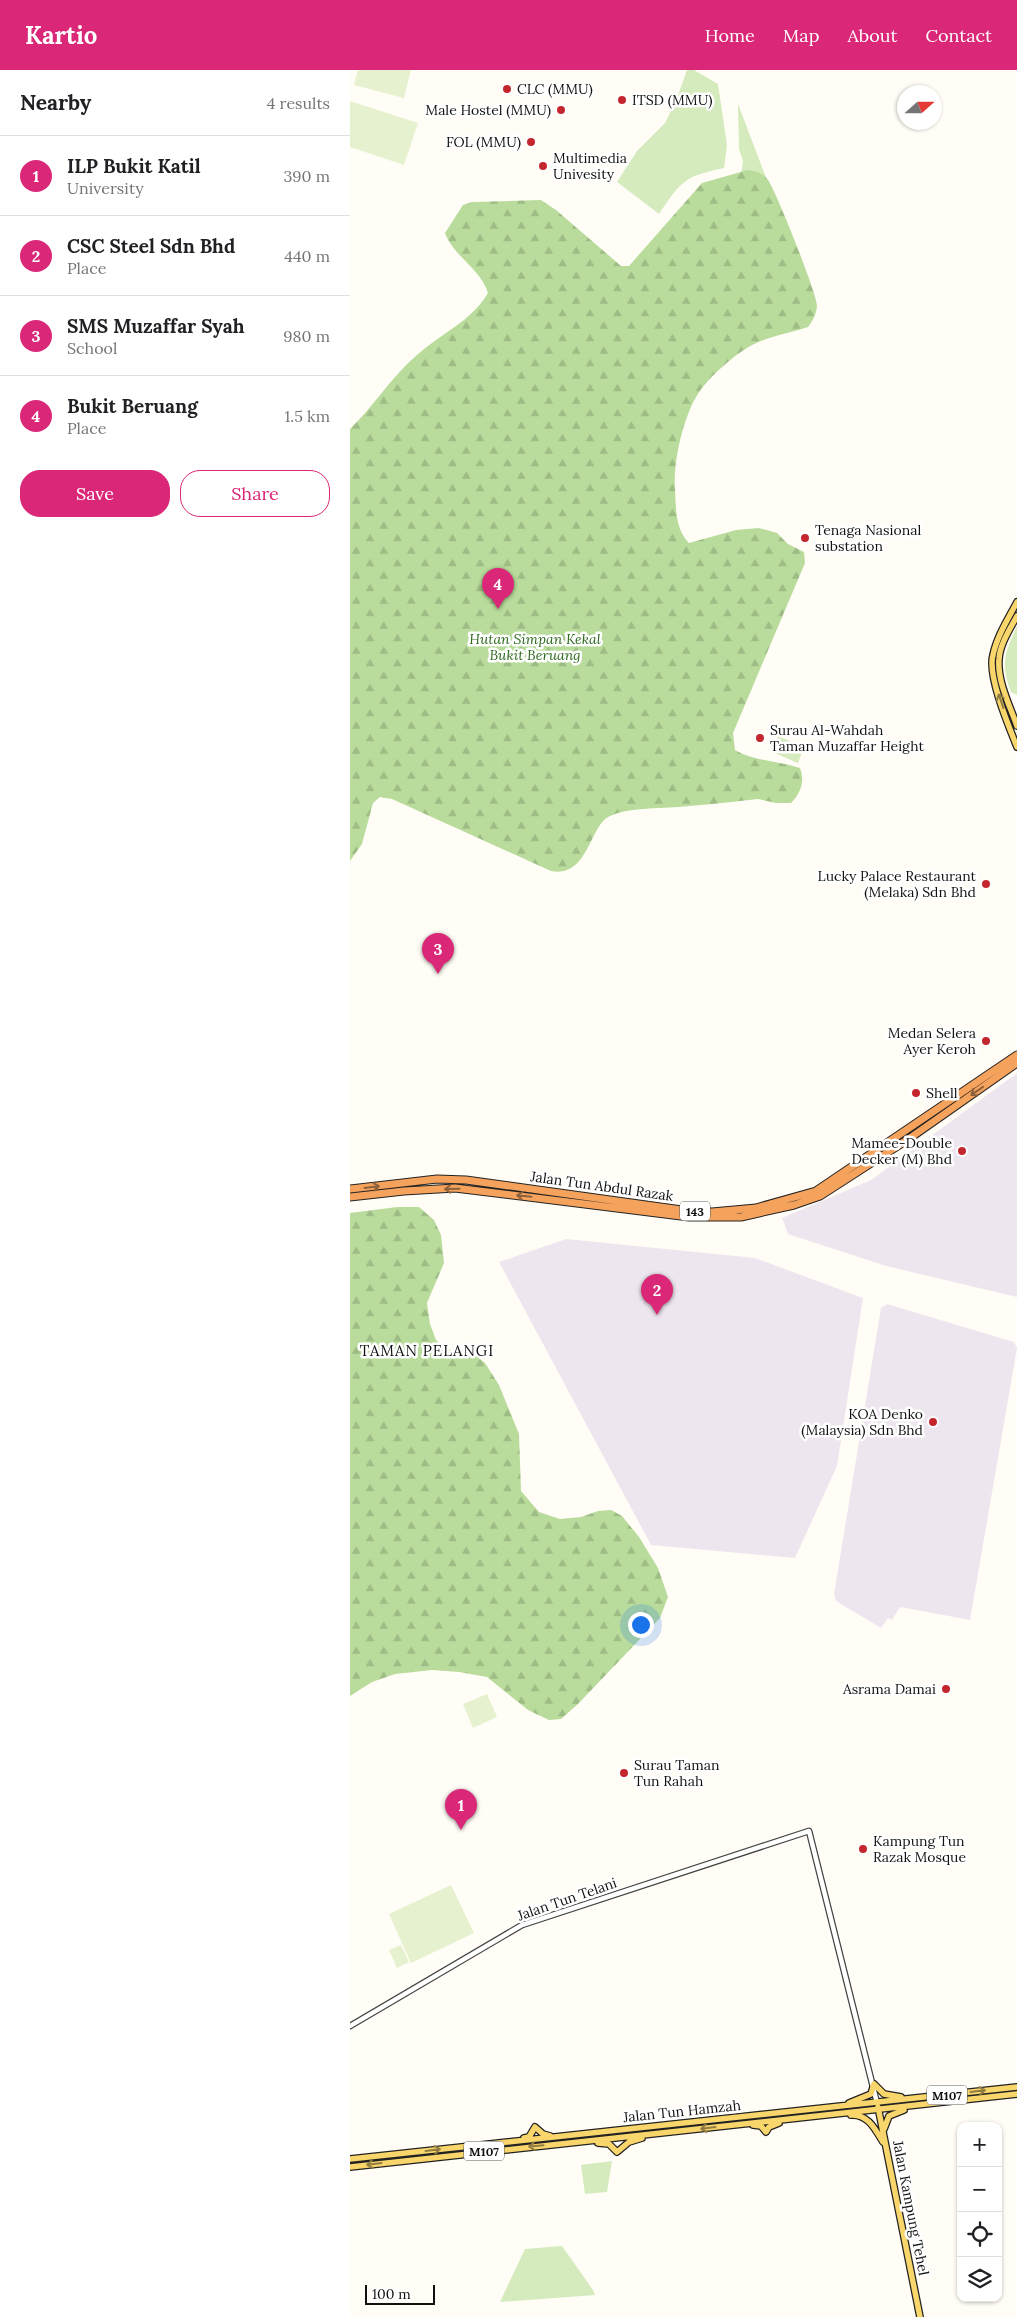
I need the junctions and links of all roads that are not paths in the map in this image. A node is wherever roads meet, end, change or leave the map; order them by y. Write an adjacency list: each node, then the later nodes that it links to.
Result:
1 (1017, 602): 4 (main road, one-way to 1)
2 (1017, 616): 3 (main road)
3 (1017, 726)
4 (1017, 747)
5 (1017, 1055): 7 (highway, Jalan Tun Abdul Razak / 143, one-way to 5)
6 (1017, 1064): 8 (highway, Jalan Tun Abdul Razak / 143, one-way to 8)
7 (350, 1189)
8 (350, 1197)
9 (350, 2026): 10 (street, Jalan Tun Telani)
10 (874, 2084): 12 (main road); 15 (street); 16 (main road)
11 (1017, 2086): 12 (main road, Jalan Tun Hamzah / M107, one-way to 11)
12 (950, 2094): 15 (main road, Jalan Tun Hamzah / M107)
13 (1017, 2094): 14 (main road, Jalan Tun Hamzah / M107)
14 (963, 2100): 15 (main road, Jalan Tun Hamzah / M107); 24 (main road)
15 (878, 2106): 16 (main road, Jalan Tun Hamzah / M107); 17 (main road, Jalan Tun Hamzah / M107); 24 (main road, Jalan Kampung Tehel)
16 (835, 2108): 21 (main road, Jalan Tun Hamzah / M107)
17 (822, 2115): 18 (main road, Jalan Tun Hamzah / M107); 24 (main road)
18 (795, 2118): 19 (main road, Jalan Tun Hamzah / M107); 19 (main road)
19 (733, 2125): 20 (main road, Jalan Tun Hamzah / M107, one-way to 20)
20 (675, 2132): 23 (main road, Jalan Tun Hamzah / M107); 23 (main road)
21 (580, 2134): 22 (main road, Jalan Tun Hamzah / M107); 22 (main road)
22 (472, 2144): 25 (main road, Jalan Tun Hamzah / M107, one-way to 22)
23 (561, 2144): 26 (main road, Jalan Tun Hamzah / M107, one-way to 26)
24 (886, 2146): 27 (main road, Jalan Kampung Tehel)
25 (350, 2160)
26 (350, 2167)
27 (920, 2317)

